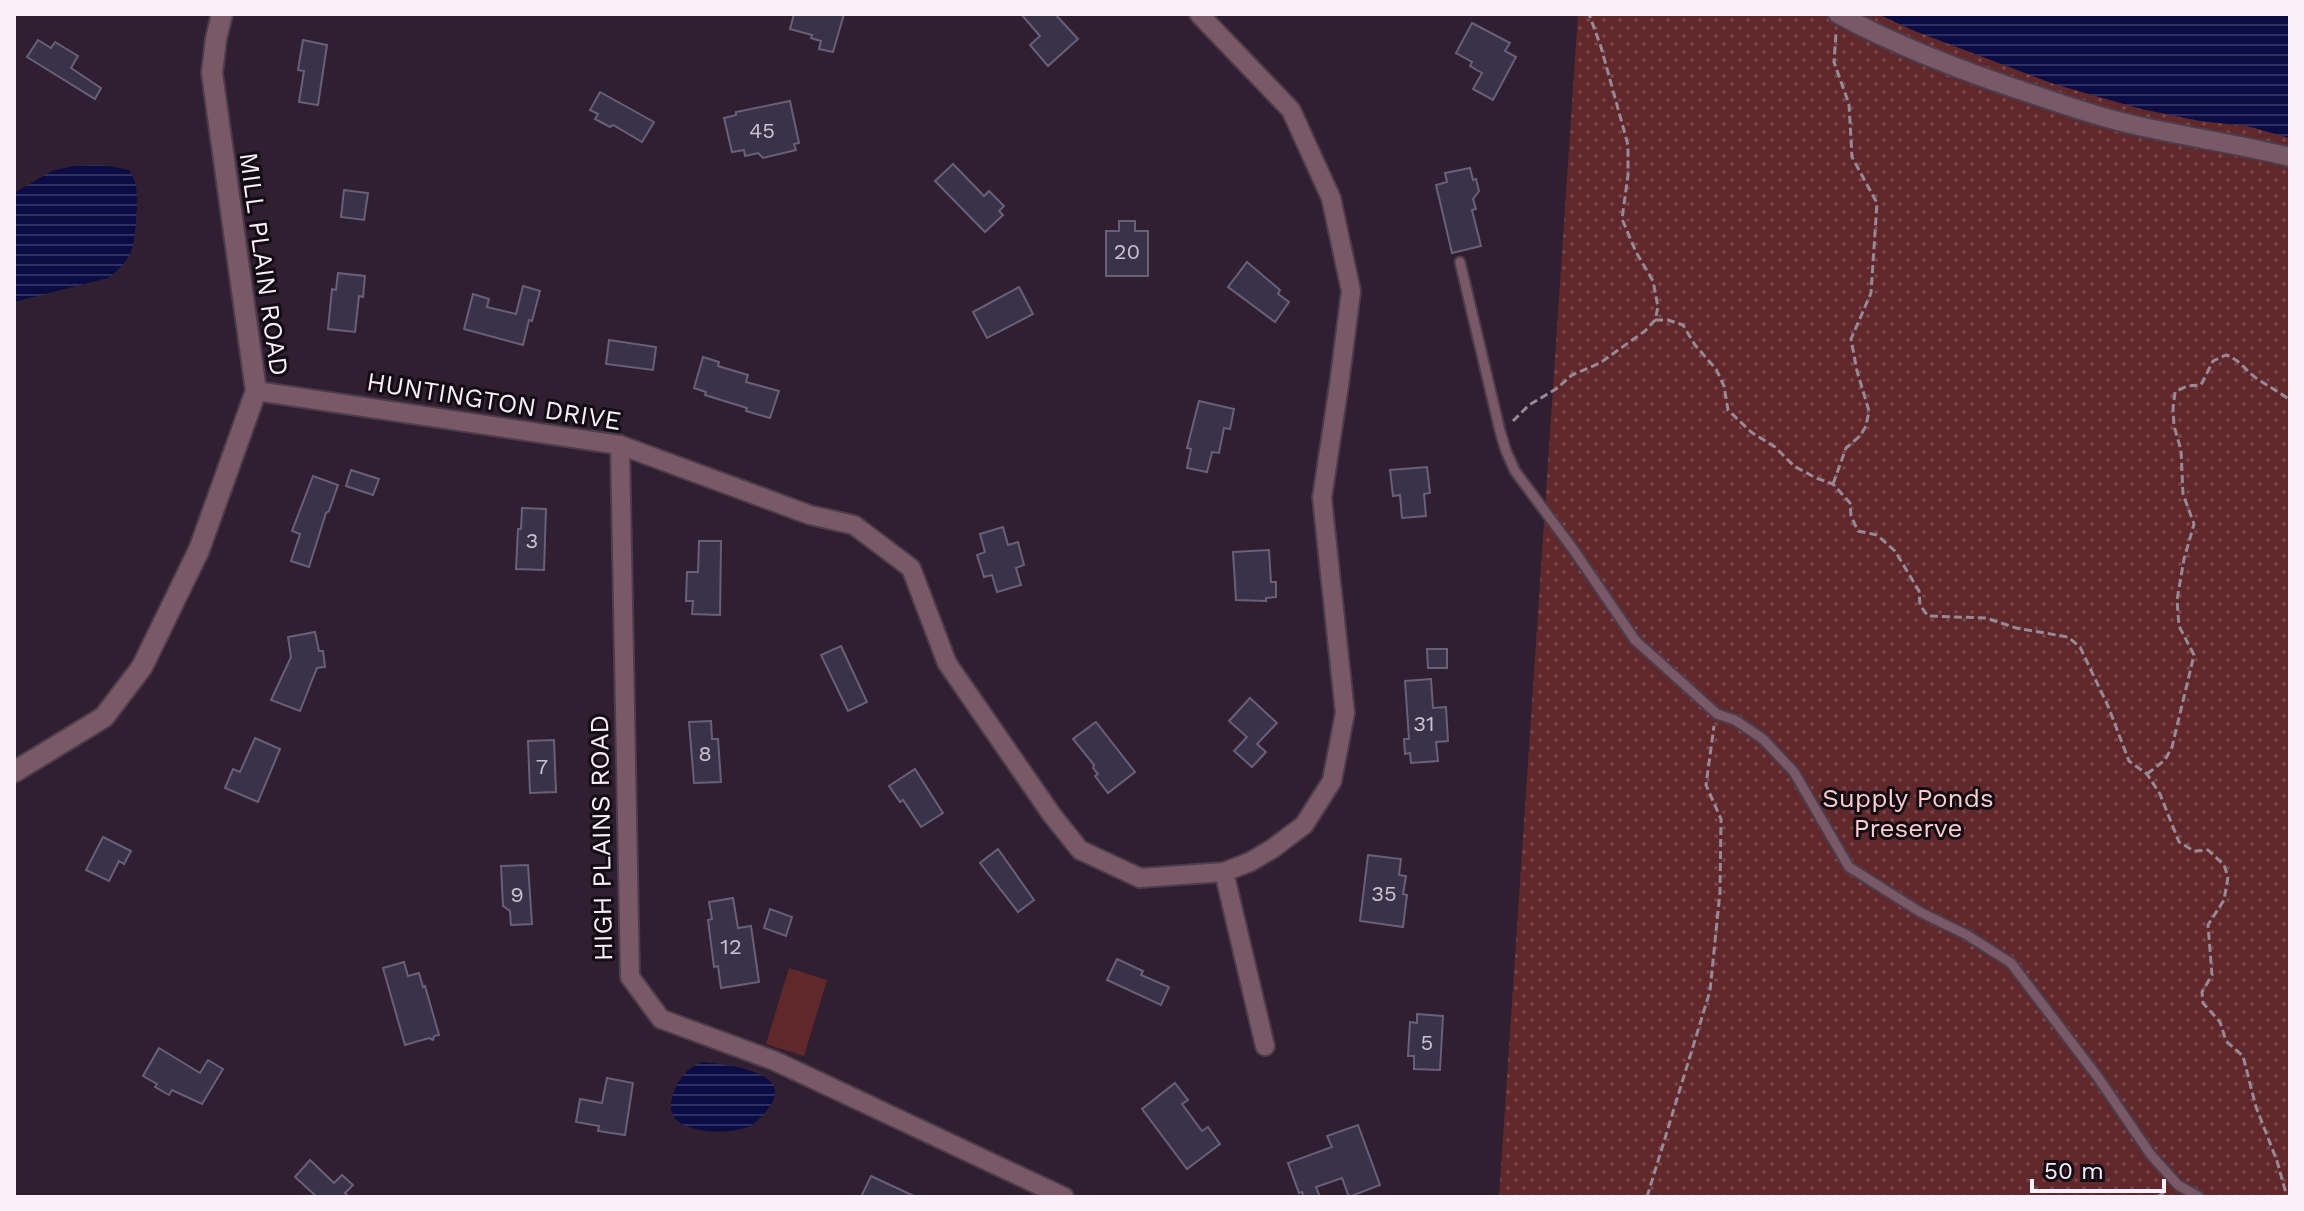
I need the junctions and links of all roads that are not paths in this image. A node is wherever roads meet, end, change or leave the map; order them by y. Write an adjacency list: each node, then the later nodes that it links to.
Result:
1 (222, 14): 6 (street, MILL PLAIN ROAD)
2 (1199, 14): 9 (street, HUNTINGTON DRIVE)
3 (1839, 15): 4 (street)
4 (2290, 157)
5 (1460, 262): 12 (lane)
6 (256, 391): 7 (street, HUNTINGTON DRIVE); 8 (street, MILL PLAIN ROAD)
7 (620, 445): 9 (street, HUNTINGTON DRIVE); 11 (street, HIGH PLAINS ROAD)
8 (14, 772)
9 (1224, 872): 10 (street)
10 (1265, 1046)
11 (1064, 1197)
12 (2199, 1197)

